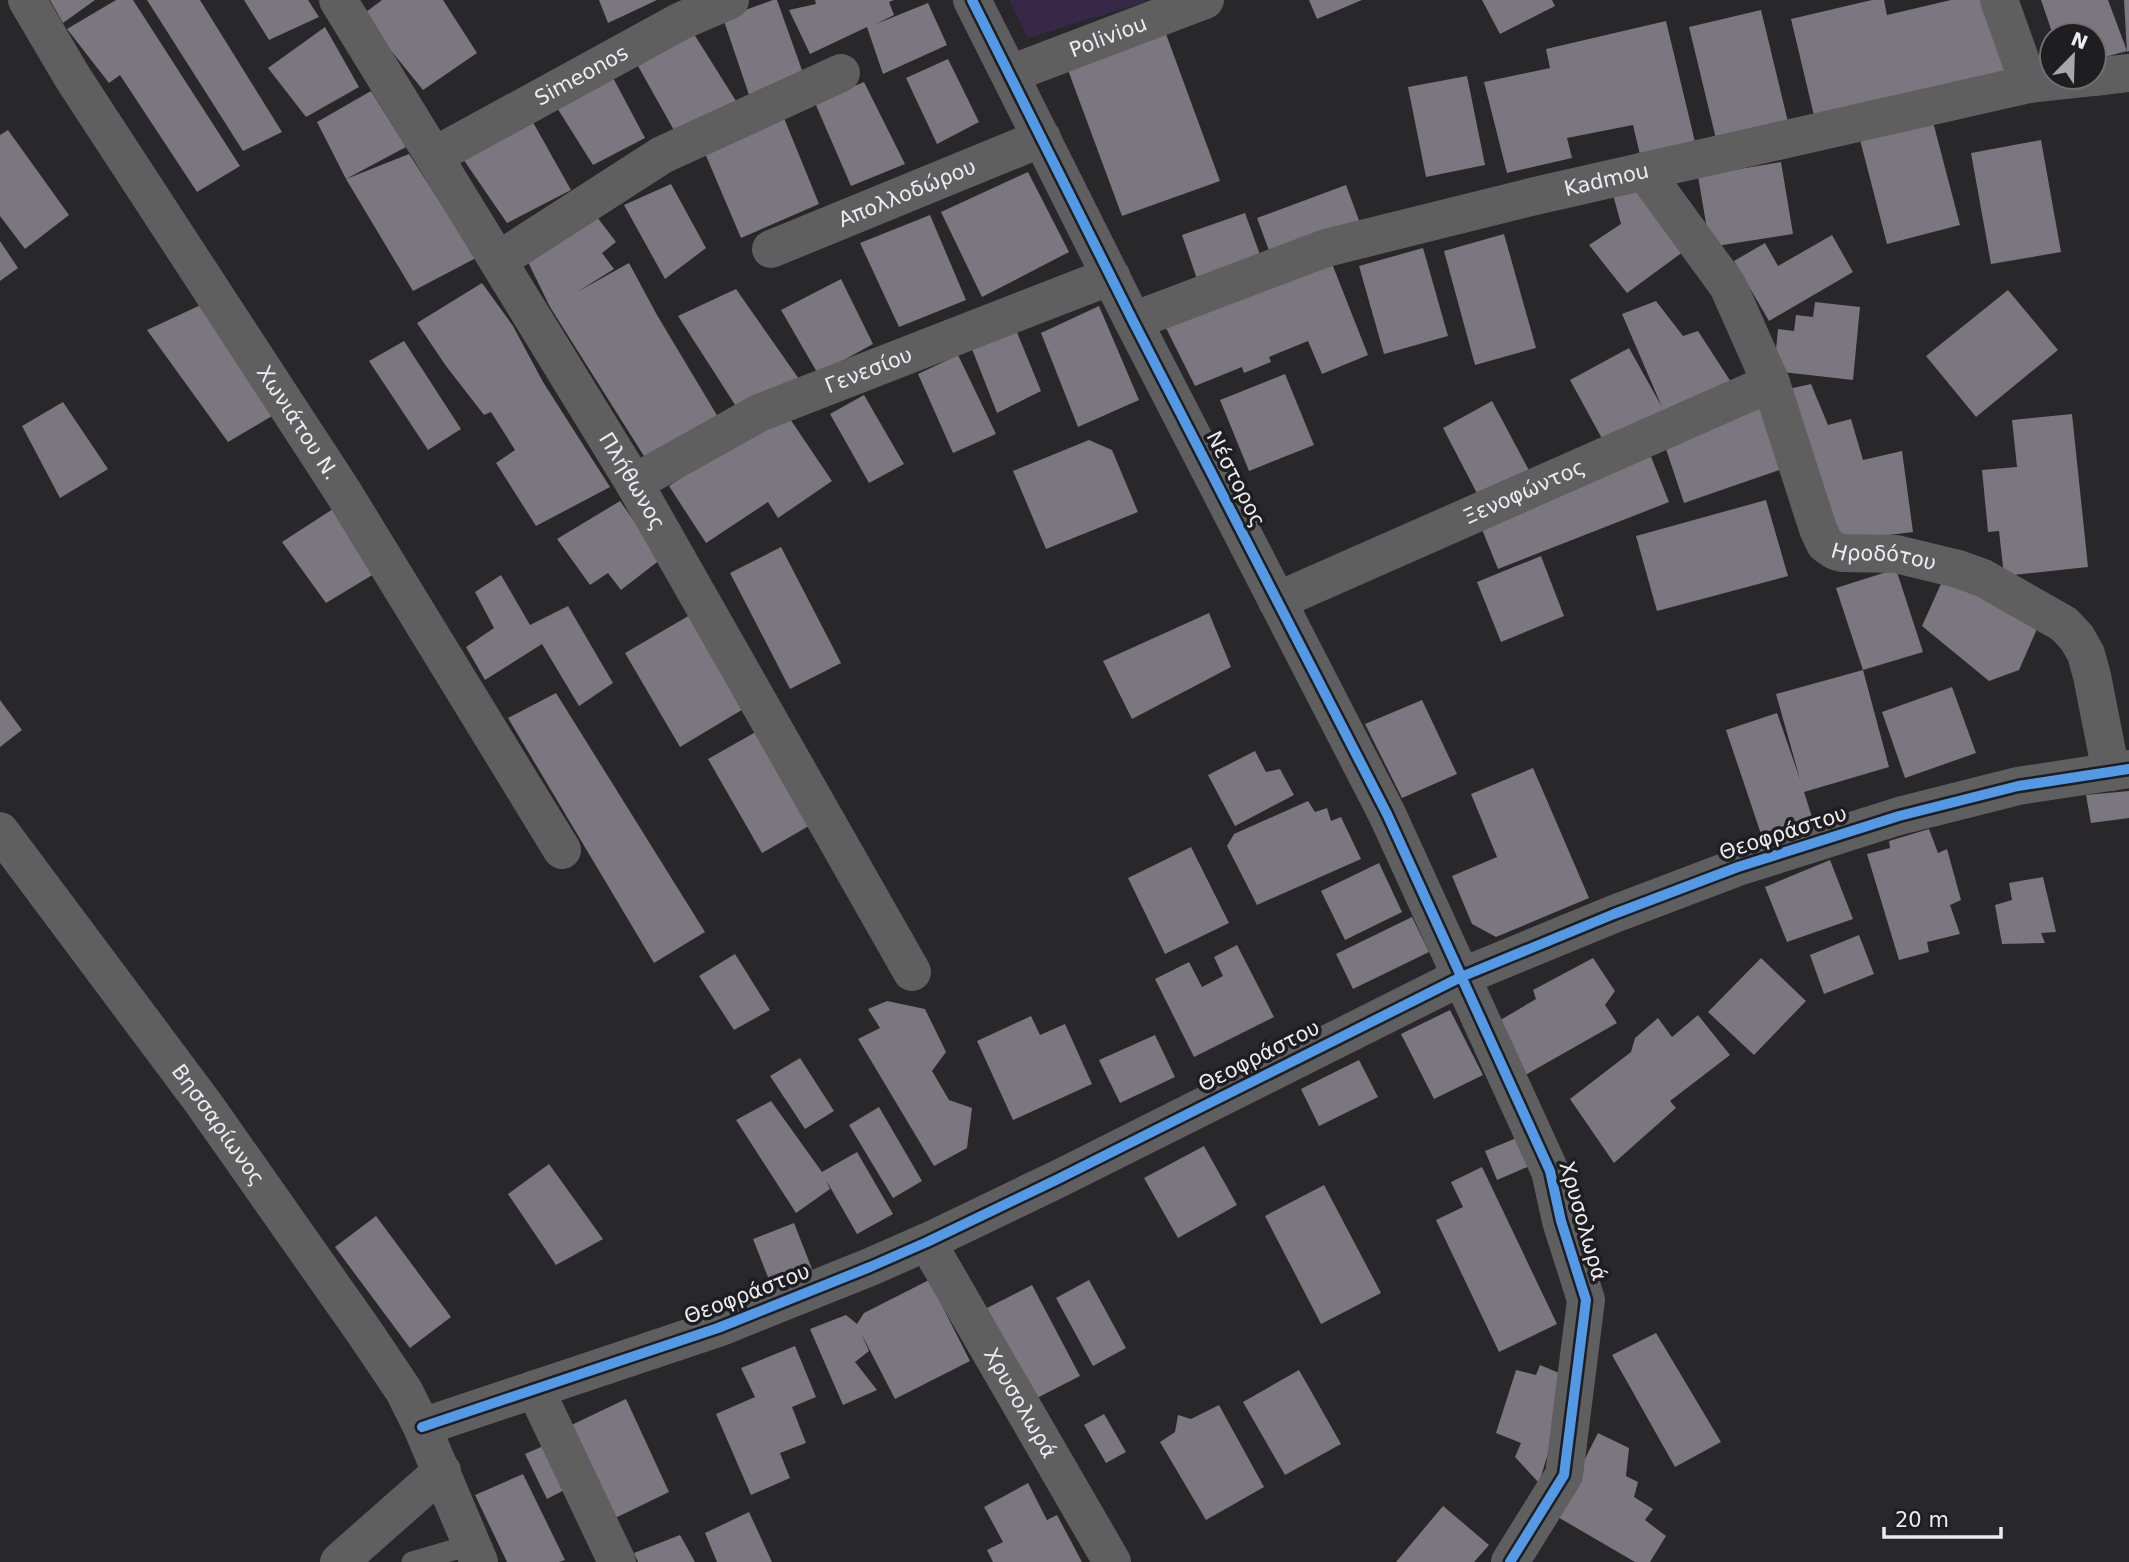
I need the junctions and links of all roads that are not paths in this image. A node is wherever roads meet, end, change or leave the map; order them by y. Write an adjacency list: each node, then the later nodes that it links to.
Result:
1 (27, 0): 26 (street, Χωνιάτου Ν.)
2 (338, 0): 15 (street, Πλήθωνος)
3 (730, 0): 15 (street, Simeonos)
4 (972, 0): 10 (street, Νέστορος)
5 (1205, 0): 7 (street, Poliviou)
6 (1999, 0): 13 (street)
7 (1165, 8): 10 (street, Poliviou)
8 (841, 73): 18 (street)
9 (2129, 73): 11 (street, Kadmou)
10 (1010, 74): 14 (street, Νέστορος)
11 (2108, 75)
12 (2038, 83): 13 (street, Kadmou)
13 (2029, 84): 16 (street, Kadmou)
14 (1042, 138): 17 (street, Απολλοδώρου); 19 (street, Νέστορος)
15 (434, 156): 18 (street, Πλήθωνος)
16 (1644, 171): 20 (street, Kadmou); 21 (street, Ηροδότου)
17 (771, 249)
18 (499, 260): 22 (street, Πλήθωνος)
19 (1111, 276): 20 (street, Νέστορος); 22 (street, Γενεσίου)
20 (1133, 321): 23 (street, Νέστορος)
21 (1771, 383): 23 (street, Ξενοφώντος); 24 (street, Ηροδότου)
22 (634, 483): 27 (street, Πλήθωνος)
23 (1277, 601): 28 (street, Νέστορος)
24 (2120, 770): 28 (street, Θεοφράστου)
25 (0, 831): 31 (street, Βησσαρίωνος)
26 (562, 850)
27 (912, 972)
28 (1461, 977): 29 (street, Θεοφράστου); 38 (street, Χρυσολωρά)
29 (927, 1242): 30 (street, Θεοφράστου); 37 (street, Χρυσολωρά)
30 (535, 1389): 31 (street, Θεοφράστου); 36 (street)
31 (422, 1427): 32 (street, Βησσαρίωνος)
32 (442, 1471): 33 (street, Βησσαρίωνος); 34 (street)
33 (475, 1554): 35 (lane)
34 (339, 1562)
35 (412, 1562)
36 (617, 1562)
37 (1112, 1562)
38 (1510, 1562)

